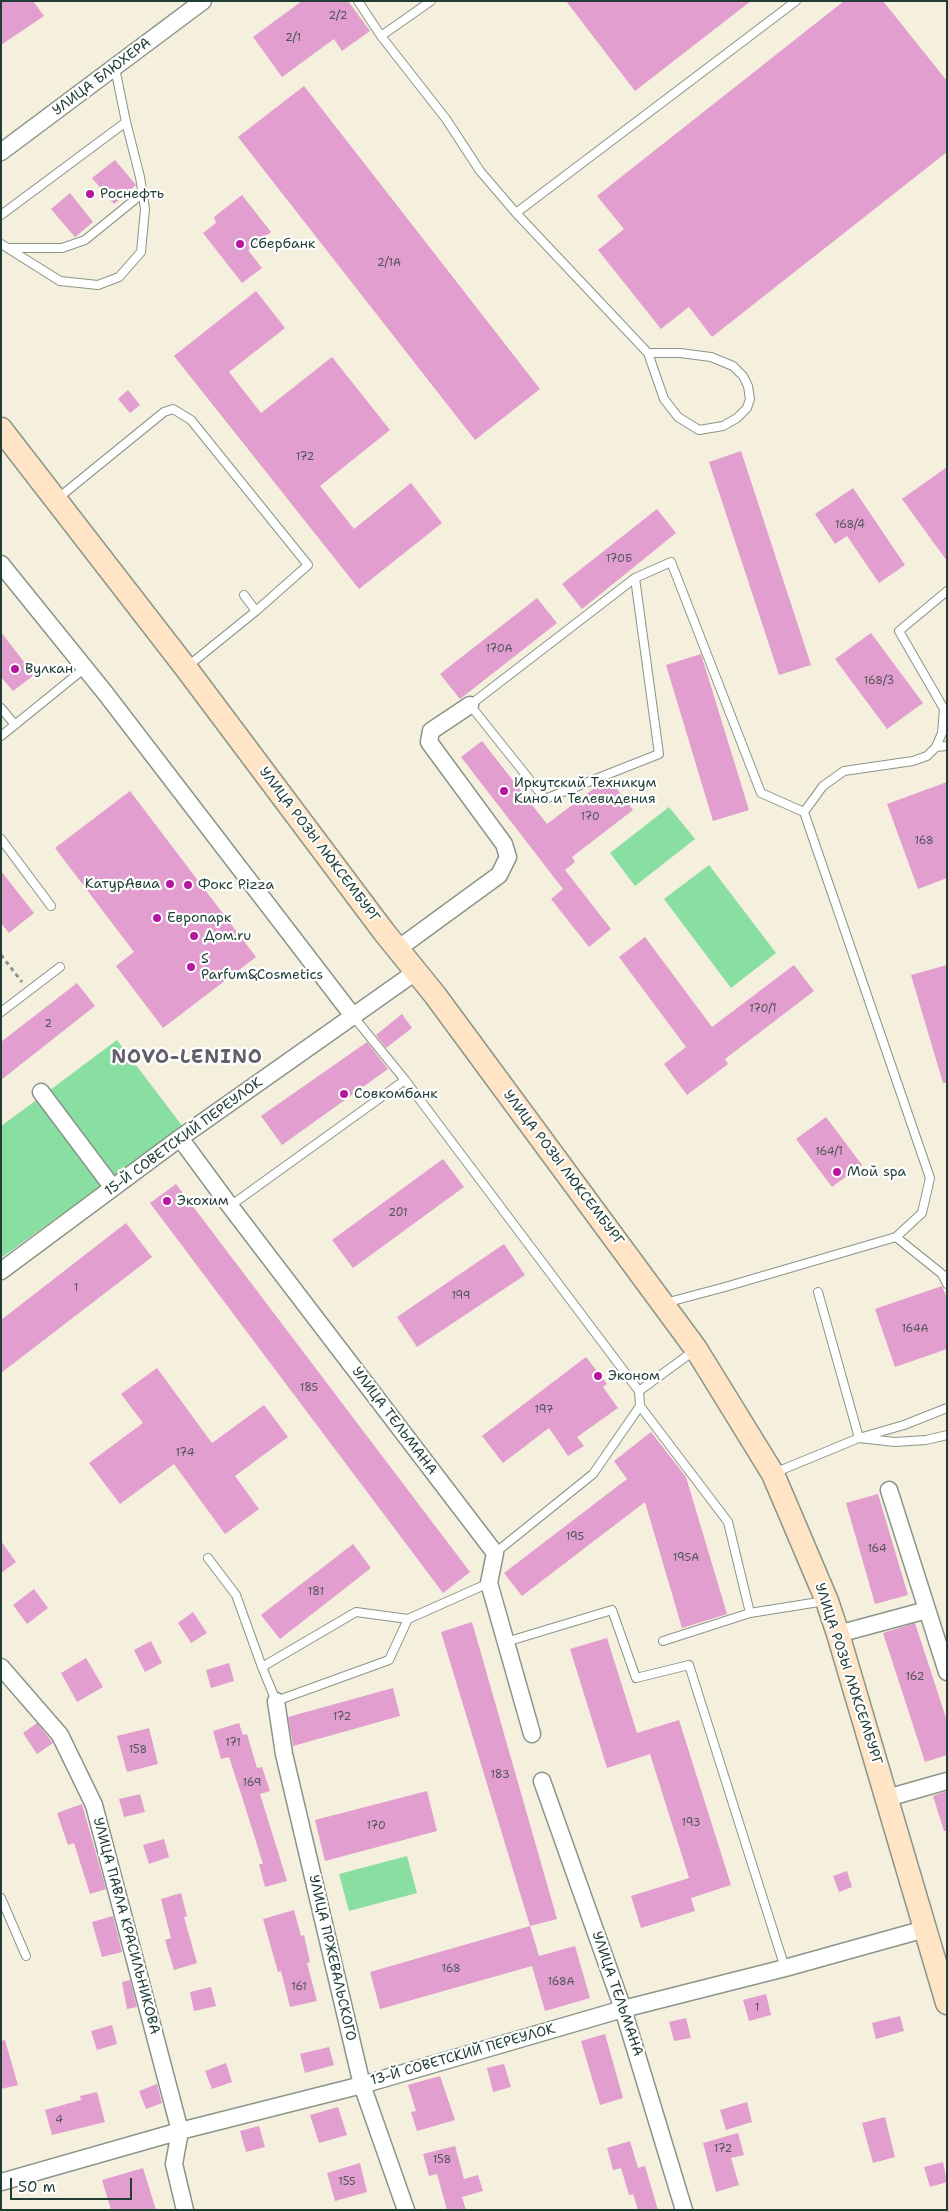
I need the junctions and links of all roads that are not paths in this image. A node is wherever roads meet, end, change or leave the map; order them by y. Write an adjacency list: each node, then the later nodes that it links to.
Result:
1 (203, 1): 6 (street, УЛИЦА БЛЮХЕРА)
2 (358, 1): 5 (lane)
3 (432, 1): 5 (lane)
4 (796, 1): 10 (lane)
5 (382, 36): 10 (lane)
6 (115, 68): 7 (lane); 8 (street, УЛИЦА БЛЮХЕРА)
7 (126, 122): 9 (lane); 11 (lane)
8 (1, 152)
9 (142, 193): 13 (lane); 13 (lane)
10 (516, 213): 14 (lane)
11 (1, 215)
12 (1, 244): 13 (lane)
13 (9, 248)
14 (648, 353): 14 (lane)
15 (1, 429): 16 (main road, УЛИЦА РОЗЫ ЛЮКСЕМБУРГ)
16 (56, 500): 21 (lane); 23 (main road, УЛИЦА РОЗЫ ЛЮКСЕМБУРГ)
17 (1, 564): 22 (street)
18 (635, 578): 24 (lane); 24 (lane); 30 (lane)
19 (947, 592): 29 (lane)
20 (244, 595): 21 (lane)
21 (256, 611): 23 (lane)
22 (85, 668): 26 (lane); 37 (street)
23 (186, 668): 33 (main road, УЛИЦА РОЗЫ ЛЮКСЕМБУРГ)
24 (470, 705): 33 (street)
25 (1, 708): 26 (lane)
26 (15, 725): 27 (lane)
27 (1, 736)
28 (947, 746): 29 (lane)
29 (936, 747): 30 (lane)
30 (804, 812): 43 (lane)
31 (1, 839): 32 (lane)
32 (51, 906)
33 (399, 948): 35 (main road, УЛИЦА РОЗЫ ЛЮКСЕМБУРГ)
34 (60, 967): 36 (lane)
35 (416, 971): 37 (street, 15-Й СОВЕТСКИЙ ПЕРЕУЛОК); 47 (main road, УЛИЦА РОЗЫ ЛЮКСЕМБУРГ)
36 (1, 1012)
37 (353, 1016): 38 (lane); 40 (street, 15-Й СОВЕТСКИЙ ПЕРЕУЛОК)
38 (405, 1080): 42 (lane); 49 (lane)
39 (41, 1092): 41 (street)
40 (180, 1138): 41 (street, 15-Й СОВЕТСКИЙ ПЕРЕУЛОК); 42 (street, УЛИЦА ТЕЛЬМАНА)
41 (113, 1188): 44 (street, 15-Й СОВЕТСКИЙ ПЕРЕУЛОК)
42 (230, 1206): 56 (street, УЛИЦА ТЕЛЬМАНА)
43 (896, 1237): 45 (lane); 47 (lane)
44 (1, 1271)
45 (947, 1284)
46 (818, 1292): 53 (lane)
47 (663, 1303): 48 (main road, УЛИЦА РОЗЫ ЛЮКСЕМБУРГ)
48 (696, 1350): 49 (lane); 54 (main road, УЛИЦА РОЗЫ ЛЮКСЕМБУРГ)
49 (639, 1390): 50 (lane)
50 (640, 1406): 56 (lane); 61 (lane)
51 (947, 1408): 53 (lane)
52 (947, 1435): 53 (lane)
53 (860, 1438): 54 (lane)
54 (773, 1474): 59 (main road, УЛИЦА РОЗЫ ЛЮКСЕМБУРГ)
55 (888, 1490): 60 (street)
56 (495, 1553): 58 (street)
57 (208, 1558): 67 (lane)
58 (490, 1583): 62 (lane); 65 (street)
59 (827, 1601): 61 (lane); 63 (main road, УЛИЦА РОЗЫ ЛЮКСЕМБУРГ)
60 (927, 1610): 63 (street); 68 (street)
61 (750, 1613): 64 (lane)
62 (408, 1619): 67 (lane); 69 (lane)
63 (838, 1634): 73 (main road, УЛИЦА РОЗЫ ЛЮКСЕМБУРГ)
64 (663, 1641)
65 (506, 1642): 70 (street); 77 (lane)
66 (1, 1667): 81 (street, УЛИЦА ПАВЛА КРАСИЛЬНИКОВА)
67 (262, 1668): 69 (lane)
68 (947, 1672)
69 (276, 1701): 80 (street, УЛИЦА ПРЖЕВАЛЬСКОГО)
70 (532, 1734)
71 (542, 1781): 79 (street, УЛИЦА ТЕЛЬМАНА)
72 (947, 1781): 73 (street)
73 (887, 1798): 75 (main road, УЛИЦА РОЗЫ ЛЮКСЕМБУРГ)
74 (1, 1898): 76 (lane)
75 (925, 1929): 77 (street, 13-Й СОВЕТСКИЙ ПЕРЕУЛОК); 78 (main road, УЛИЦА РОЗЫ ЛЮКСЕМБУРГ)
76 (26, 1956)
77 (785, 1968): 79 (street, 13-Й СОВЕТСКИЙ ПЕРЕУЛОК)
78 (947, 2003)
79 (623, 2009): 80 (street, 13-Й СОВЕТСКИЙ ПЕРЕУЛОК); 85 (street, УЛИЦА ТЕЛЬМАНА)
80 (362, 2085): 81 (street, 13-Й СОВЕТСКИЙ ПЕРЕУЛОК); 84 (street, УЛИЦА ПРЖЕВАЛЬСКОГО)
81 (180, 2131): 82 (street, 13-Й СОВЕТСКИЙ ПЕРЕУЛОК); 83 (street, УЛИЦА ПАВЛА КРАСИЛЬНИКОВА)
82 (1, 2182)
83 (185, 2210)
84 (406, 2210)
85 (684, 2210)

